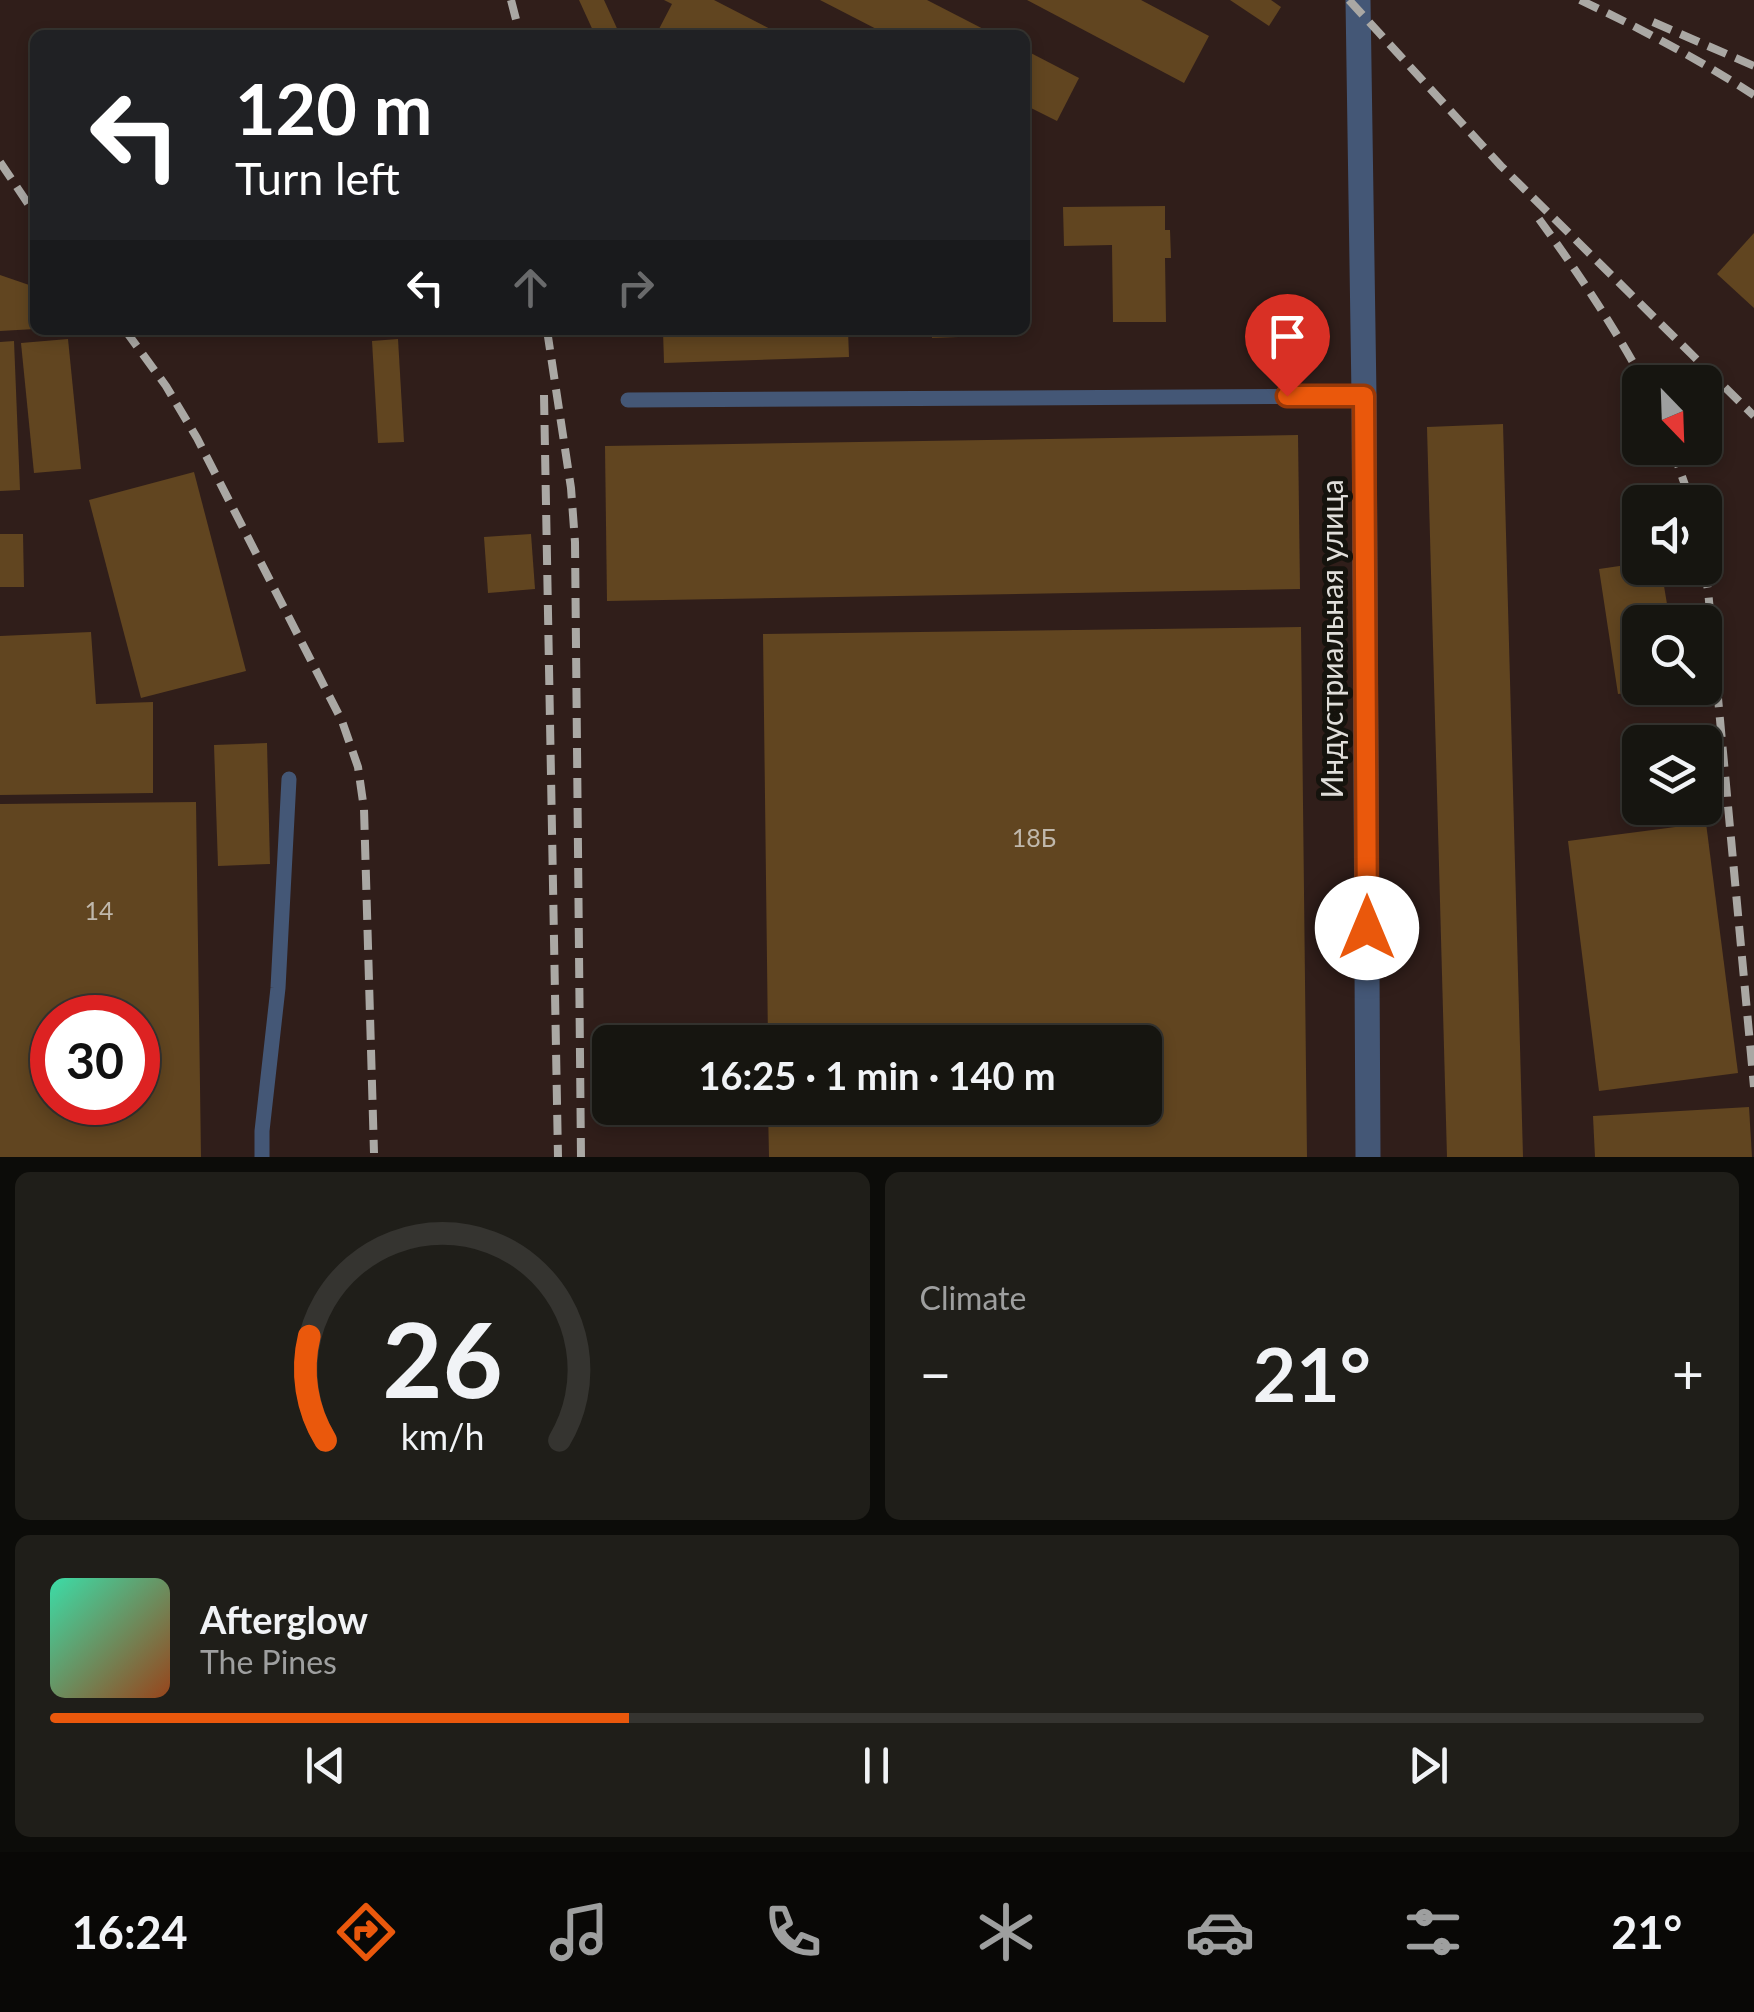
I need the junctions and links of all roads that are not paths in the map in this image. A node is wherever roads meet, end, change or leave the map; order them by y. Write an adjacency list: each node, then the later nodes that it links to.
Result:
1 (1358, 0): 2 (street, Индустриальная улица)
2 (1364, 396): 3 (lane); 6 (street, Индустриальная улица)
3 (628, 400)
4 (289, 780): 5 (lane)
5 (262, 1157)
6 (1368, 1157)

